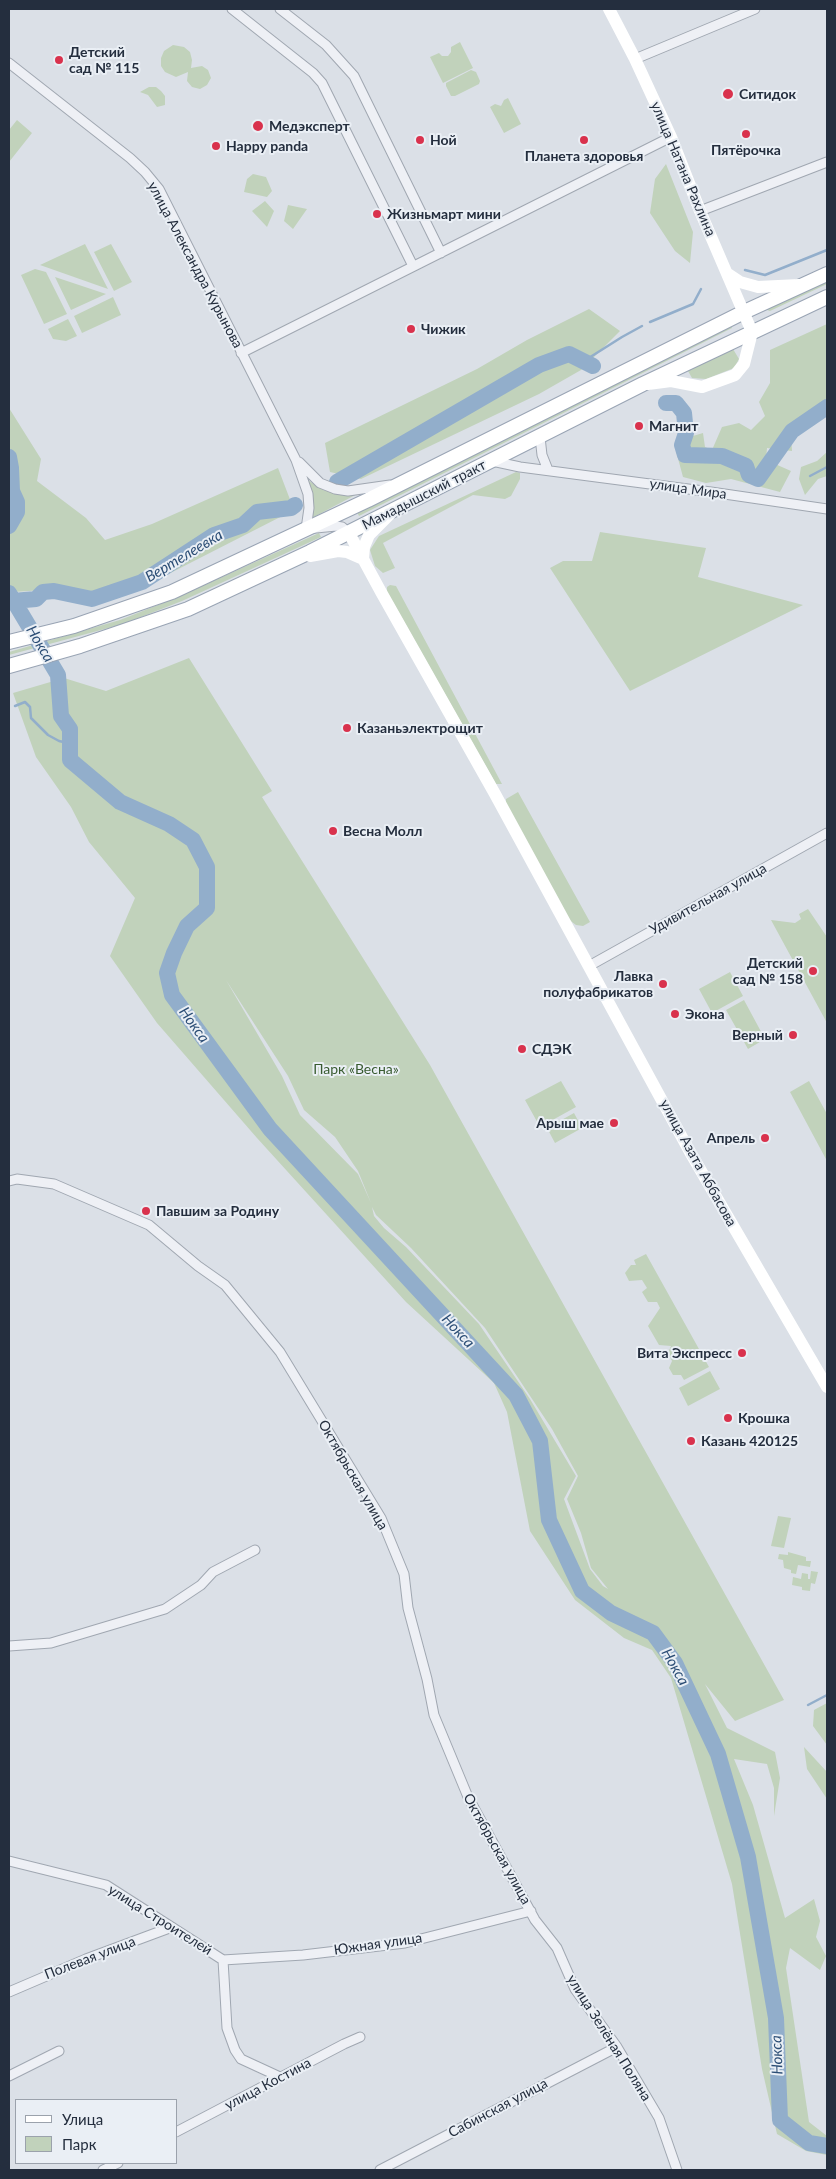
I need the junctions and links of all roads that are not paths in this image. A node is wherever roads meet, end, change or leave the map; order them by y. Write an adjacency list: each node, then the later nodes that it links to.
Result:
1 (232, 9): 11 (street)
2 (280, 9): 10 (street)
3 (609, 9): 5 (street, улица Натана Рахлина)
4 (755, 9): 5 (street)
5 (635, 59): 7 (street, улица Натана Рахлина)
6 (9, 63): 18 (street, улица Александра Курынова)
7 (671, 137): 9 (street, улица Натана Рахлина); 10 (street)
8 (827, 162): 9 (street)
9 (700, 211): 12 (street, улица Натана Рахлина)
10 (441, 253): 11 (street)
11 (413, 266): 18 (street)
12 (728, 274): 14 (street); 16 (street, улица Натана Рахлина)
13 (827, 274): 14 (main road, Мамадышский тракт)
14 (806, 284): 16 (main road, Мамадышский тракт)
15 (827, 297): 17 (main road, Мамадышский тракт)
16 (744, 312): 17 (street, улица Натана Рахлина); 24 (main road, Мамадышский тракт)
17 (752, 332): 19 (main road, Мамадышский тракт); 19 (street)
18 (241, 353): 21 (street, улица Александра Курынова)
19 (643, 384): 20 (main road, Мамадышский тракт)
20 (540, 436): 22 (main road, Мамадышский тракт); 23 (street)
21 (296, 460): 24 (street, улица Александра Курынова); 27 (street, улица Александра Курынова)
22 (492, 461): 23 (street, улица Мира); 26 (main road, Мамадышский тракт)
23 (548, 470): 25 (street, улица Мира)
24 (403, 482): 27 (main road, Мамадышский тракт)
25 (827, 509)
26 (393, 510): 28 (main road, Мамадышский тракт); 29 (street)
27 (306, 529): 28 (street); 31 (main road, Мамадышский тракт)
28 (349, 532): 29 (street, улица Азата Аббасова); 30 (main road, Мамадышский тракт)
29 (363, 559): 30 (street); 34 (street, улица Азата Аббасова)
30 (291, 561): 32 (main road, Мамадышский тракт)
31 (9, 642)
32 (9, 666)
33 (827, 833): 34 (street, Удивительная улица)
34 (589, 966): 36 (street, улица Азата Аббасова)
35 (9, 1181): 40 (street, Октябрьская улица)
36 (827, 1387)
37 (255, 1550): 38 (street)
38 (9, 1646)
39 (9, 1861): 41 (street, улица Строителей)
40 (531, 1912): 42 (street, Южная улица); 45 (street, улица Зелёная Поляна)
41 (172, 1927): 42 (street, улица Строителей); 43 (street, Полевая улица)
42 (223, 1960): 48 (street)
43 (9, 1992)
44 (360, 2037): 48 (street, улица Костина)
45 (617, 2047): 52 (street, Сабинская улица); 53 (street, улица Зелёная Поляна)
46 (59, 2051): 47 (street)
47 (9, 2076)
48 (280, 2076): 49 (street, улица Костина)
49 (178, 2131)
50 (116, 2164): 51 (street)
51 (104, 2170)
52 (380, 2170)
53 (677, 2170)

